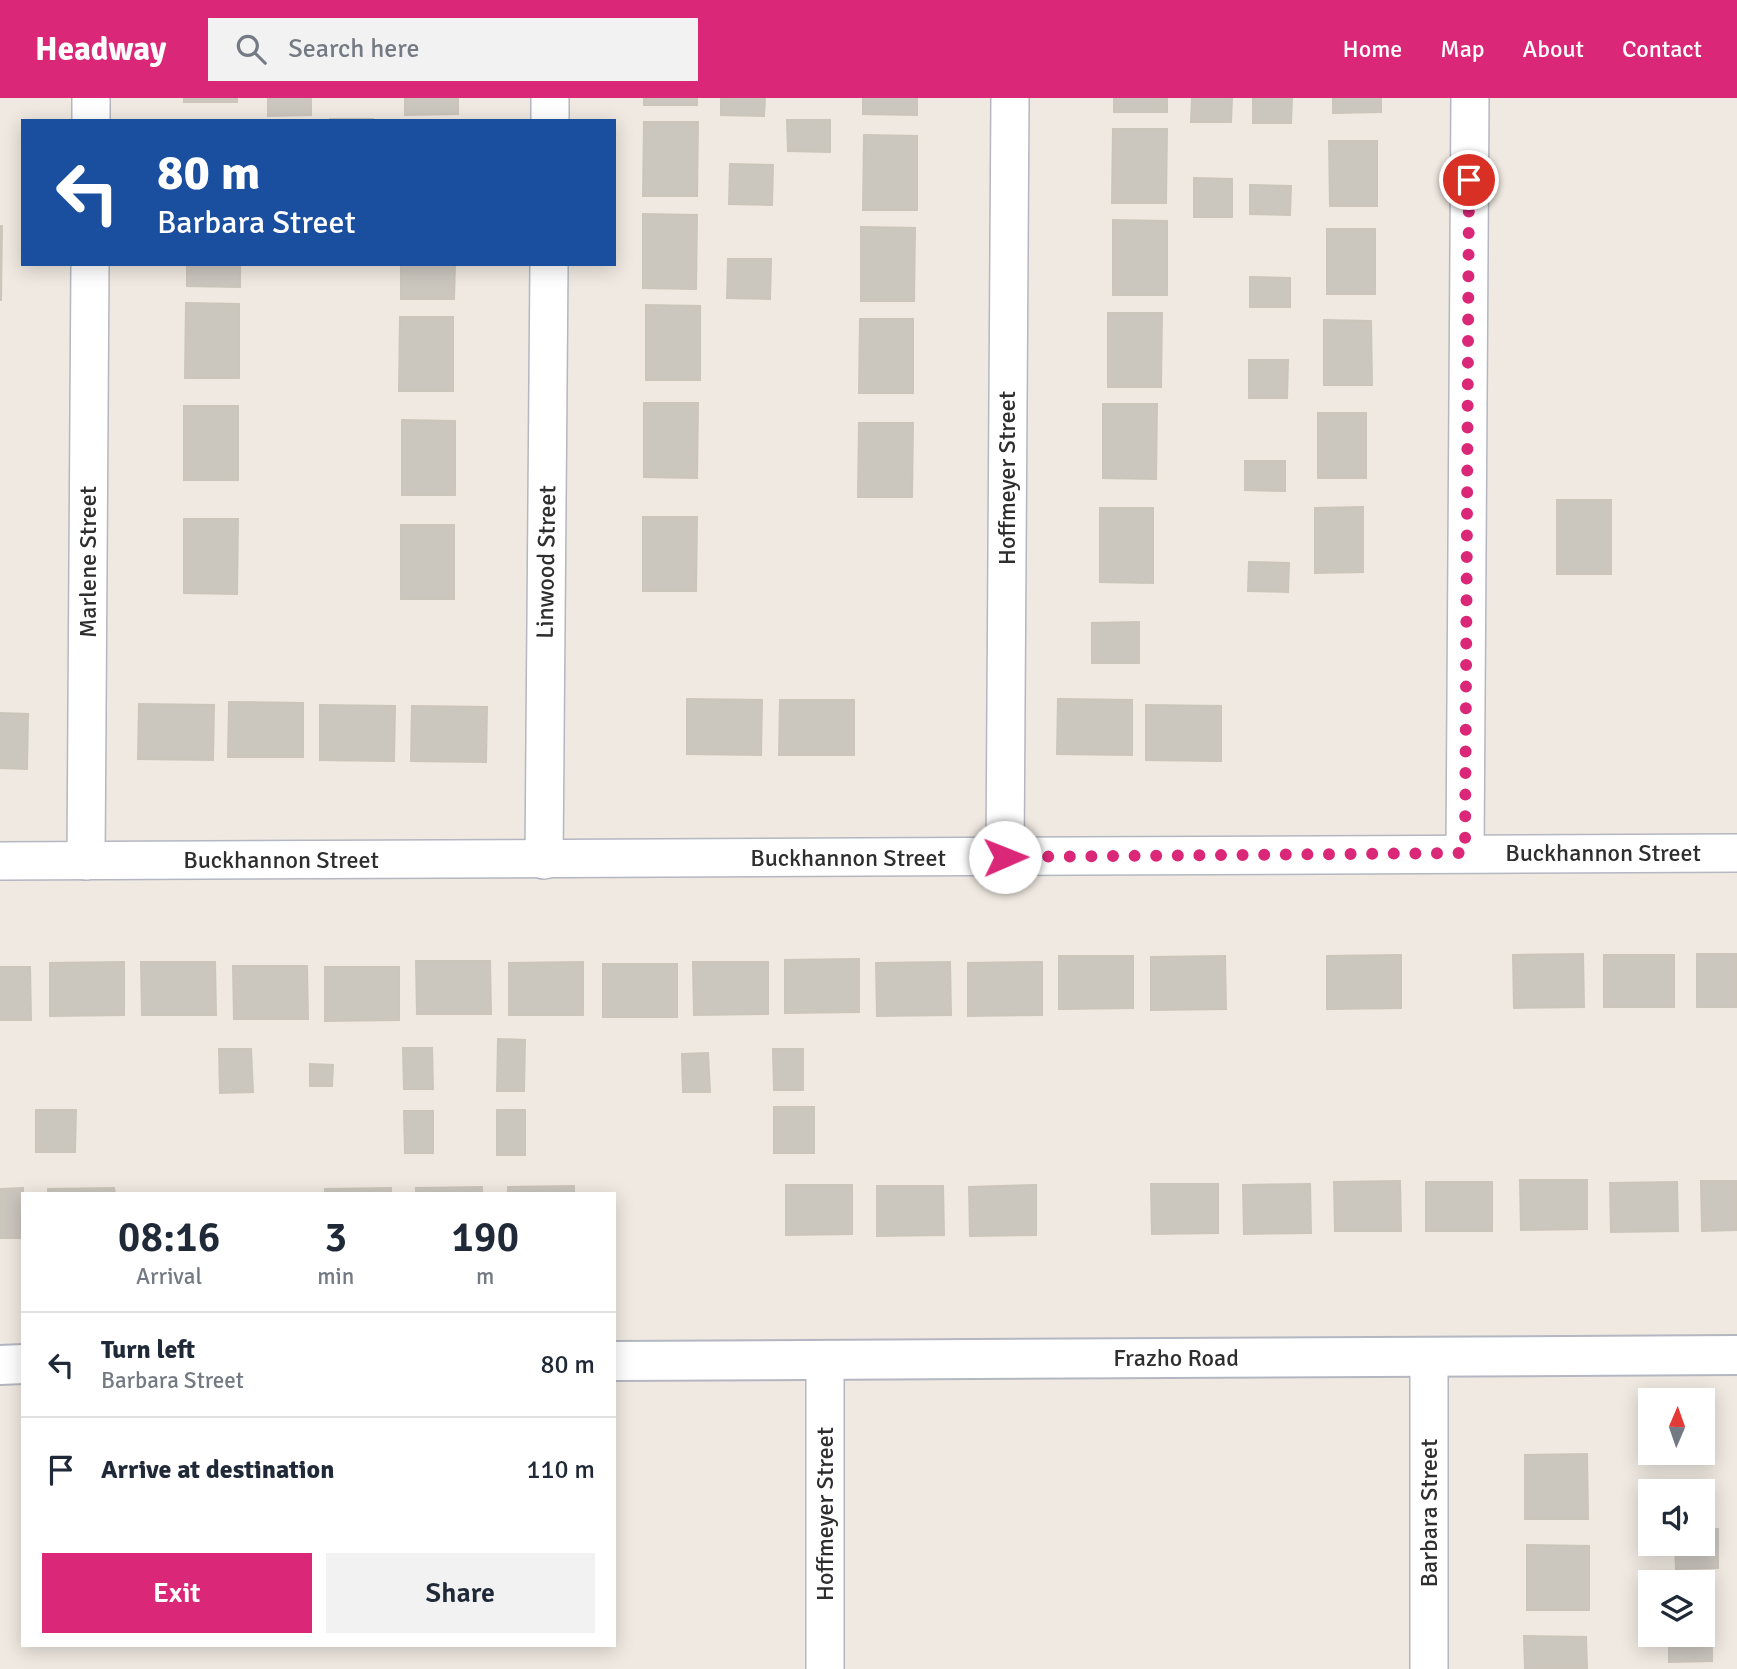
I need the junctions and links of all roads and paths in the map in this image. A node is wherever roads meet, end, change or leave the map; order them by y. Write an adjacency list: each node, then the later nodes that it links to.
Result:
1 (91, 98): 5 (street)
2 (550, 98): 6 (street)
3 (1010, 98): 11 (street, Hoffmeyer Street)
4 (1470, 98): 9 (street)
5 (91, 119)
6 (550, 119)
7 (90, 266): 14 (street, Marlene Street)
8 (548, 266): 12 (street, Linwood Street)
9 (1465, 853): 10 (street, Buckhannon Street); 11 (street, Buckhannon Street)
10 (1737, 853)
11 (1005, 857): 12 (street, Buckhannon Street)
12 (544, 860): 14 (street, Buckhannon Street)
13 (0, 861): 14 (street, Buckhannon Street)
14 (86, 861)
15 (1737, 1355): 16 (street, Frazho Road)
16 (1429, 1357): 17 (street, Frazho Road); 22 (street, Barbara Street)
17 (825, 1360): 18 (street, Frazho Road); 21 (street, Hoffmeyer Street)
18 (616, 1361)
19 (21, 1364): 20 (street)
20 (0, 1365)
21 (825, 1669)
22 (1429, 1669)

